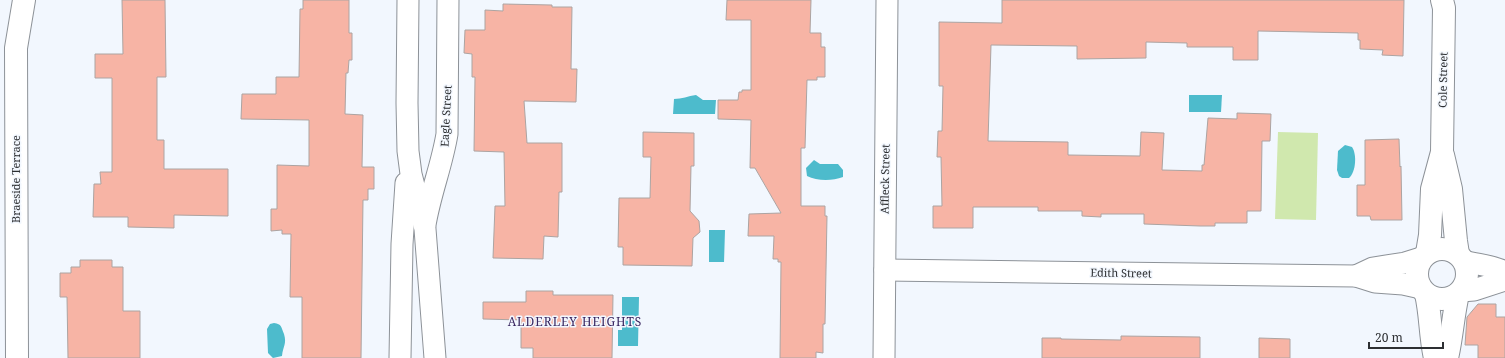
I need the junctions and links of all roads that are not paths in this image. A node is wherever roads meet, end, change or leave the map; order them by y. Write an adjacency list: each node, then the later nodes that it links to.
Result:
1 (24, 0): 17 (street, Braeside Terrace)
2 (408, 0): 6 (street, Eagle Street)
3 (448, 0): 8 (street, Eagle Street)
4 (887, 0): 11 (street, Affleck Street)
5 (1445, 3): 7 (street, Cole Street)
6 (408, 151): 8 (street, Eagle Street); 18 (street, Eagle Street)
7 (1442, 152): 9 (street, Cole Street); 10 (street, Cole Street)
8 (425, 230): 19 (street, Eagle Street)
9 (1424, 255): 10 (street); 13 (street, Edith Street); 15 (street)
10 (1461, 258): 12 (street); 16 (street)
11 (885, 270): 13 (street, Edith Street); 20 (street, Affleck Street)
12 (1505, 272)
13 (1356, 276): 15 (street, Edith Street)
14 (1505, 280): 16 (street)
15 (1423, 291): 16 (street); 21 (street)
16 (1460, 292): 22 (street)
17 (17, 358)
18 (400, 358)
19 (435, 358)
20 (884, 358)
21 (1435, 358)
22 (1447, 358)

